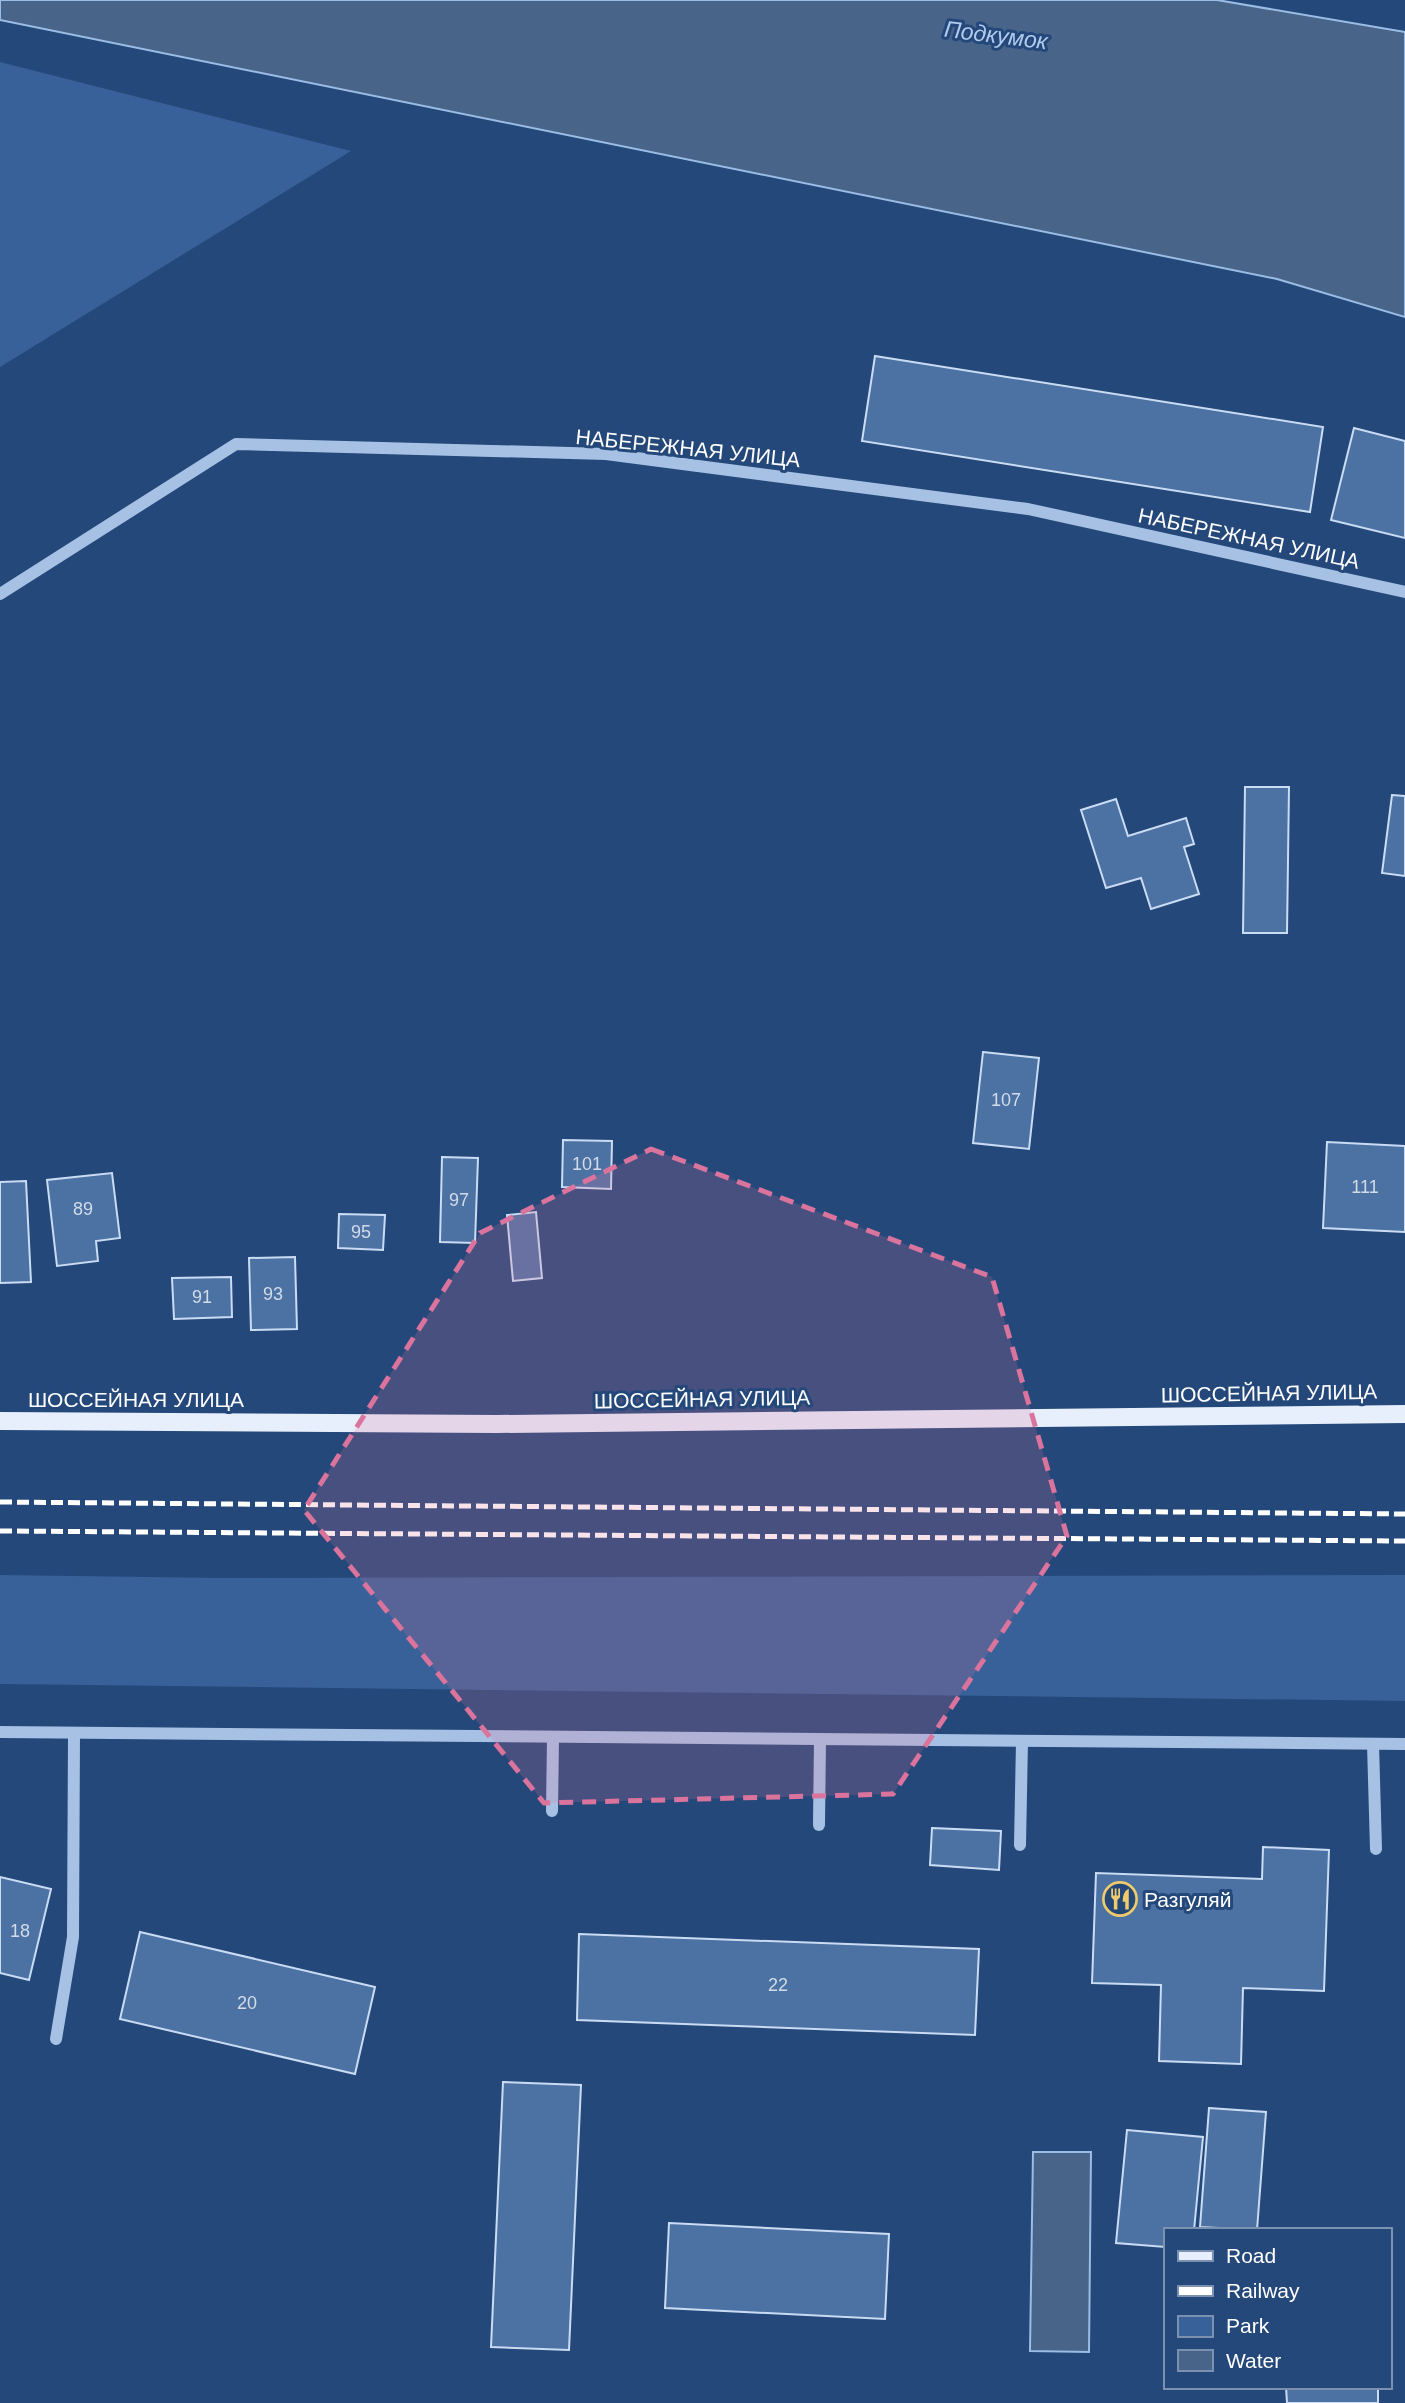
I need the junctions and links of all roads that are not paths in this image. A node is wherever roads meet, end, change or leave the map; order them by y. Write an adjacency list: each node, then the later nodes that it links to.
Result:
1 (1405, 592): 2 (street, НАБЕРЕЖНАЯ УЛИЦА)
2 (0, 594)
3 (1405, 1414): 4 (main road, ШОССЕЙНАЯ УЛИЦА)
4 (0, 1421)
5 (0, 1732): 6 (street)
6 (74, 1733): 7 (street); 16 (street)
7 (553, 1737): 8 (street); 12 (street)
8 (820, 1739): 9 (street); 13 (street)
9 (1022, 1741): 10 (street); 14 (street)
10 (1373, 1744): 11 (street); 15 (street)
11 (1405, 1744)
12 (552, 1811)
13 (819, 1825)
14 (1020, 1845)
15 (1376, 1849)
16 (56, 2039)

